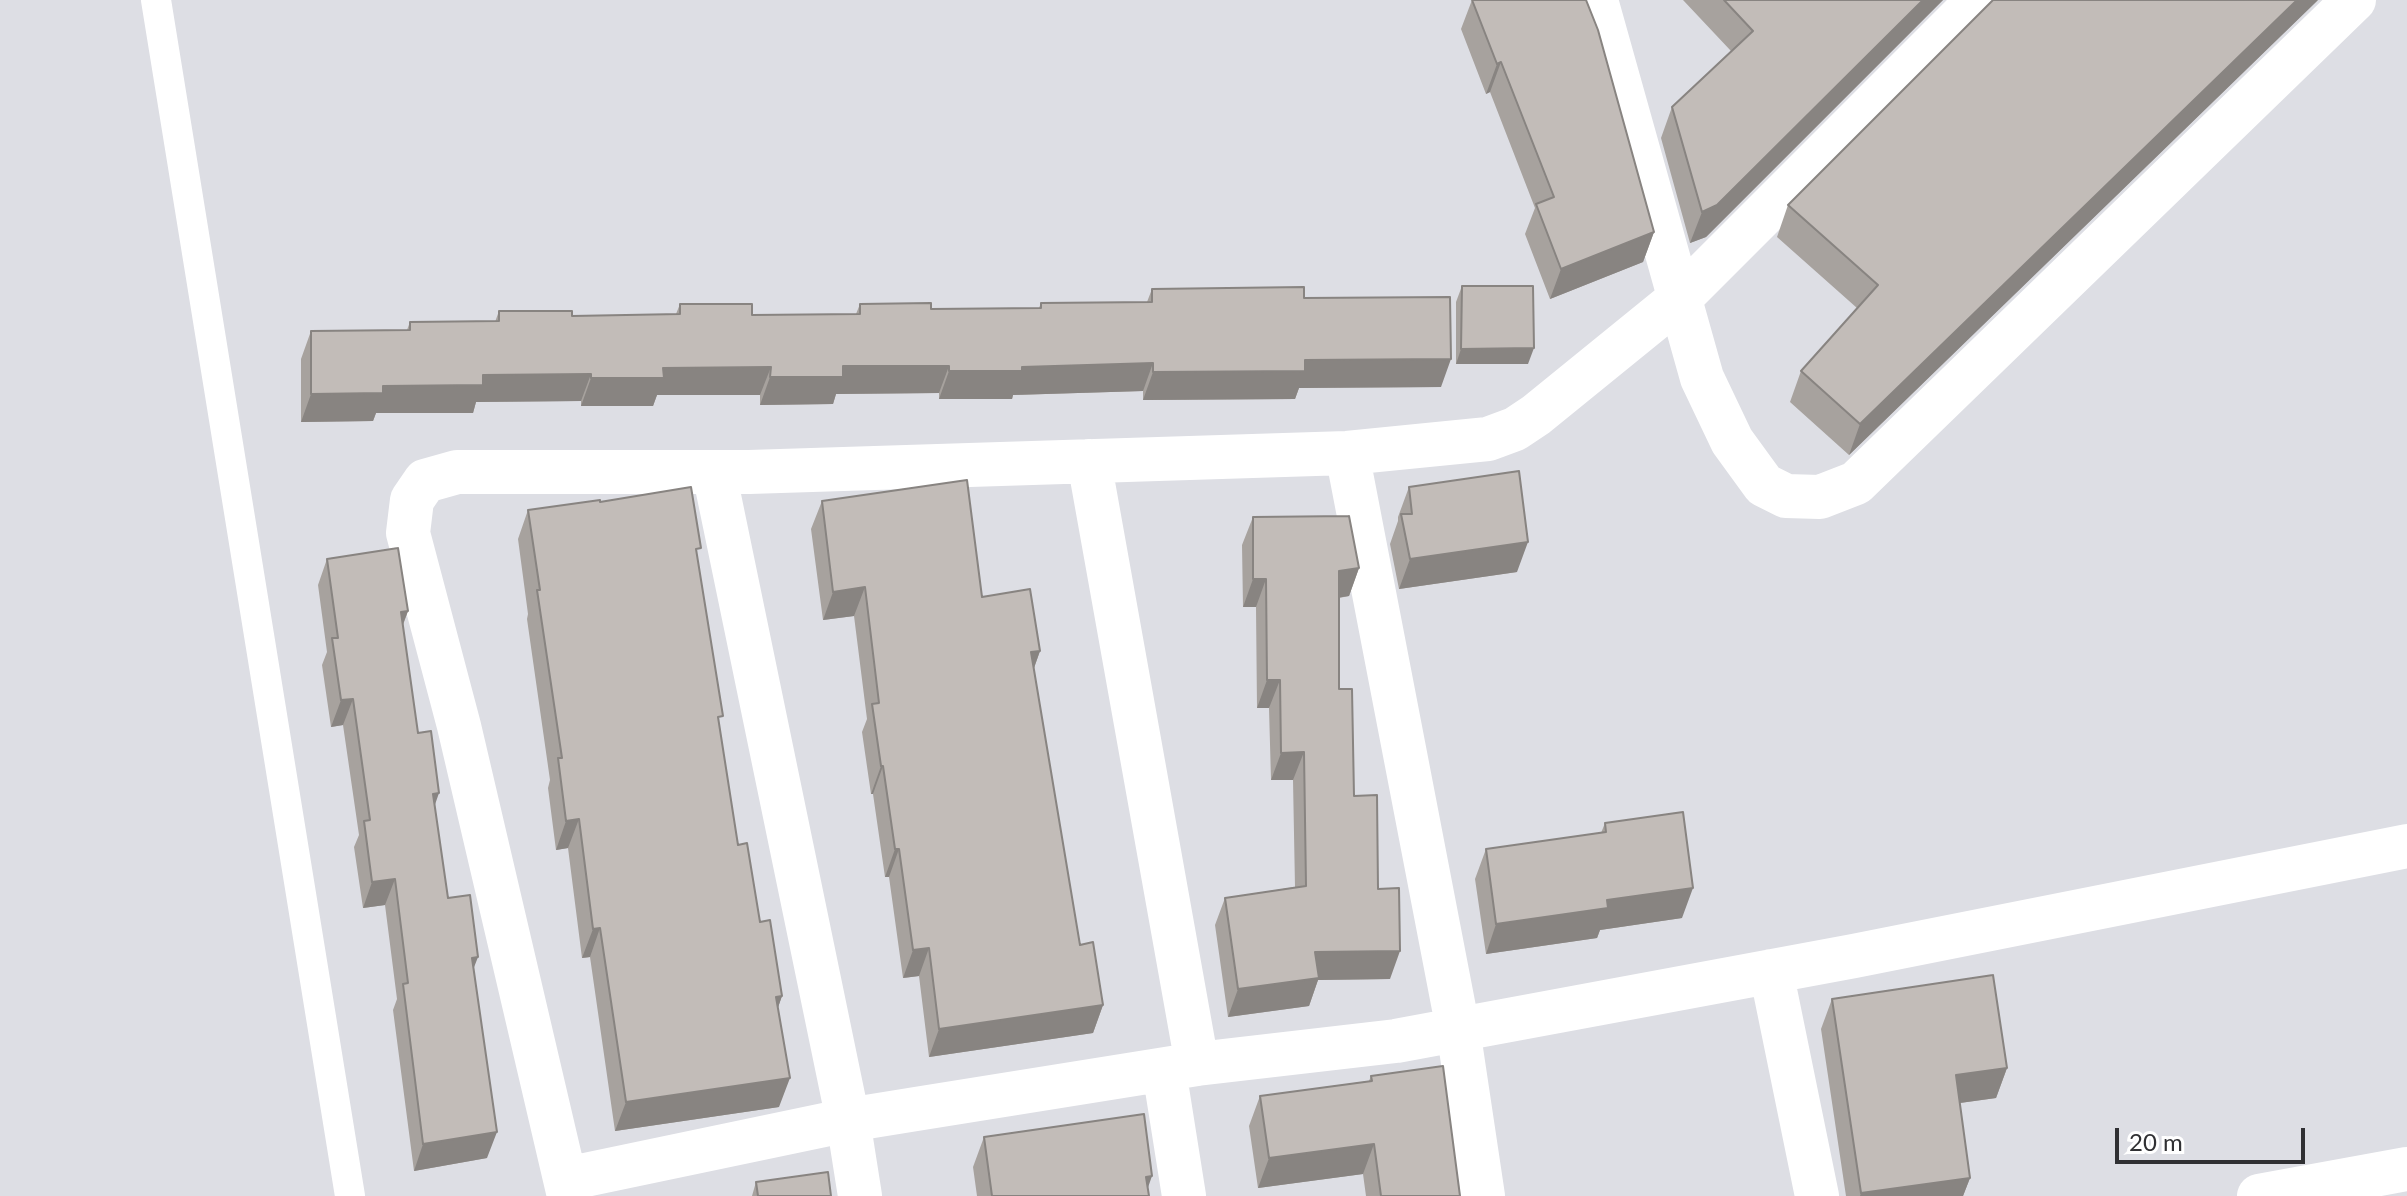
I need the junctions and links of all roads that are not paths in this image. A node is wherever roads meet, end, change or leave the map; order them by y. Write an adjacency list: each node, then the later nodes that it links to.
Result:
1 (156, 0): 16 (lane)
2 (1596, 0): 5 (street)
3 (1978, 0): 5 (street)
4 (2354, 0): 5 (street)
5 (1680, 298): 6 (street)
6 (1347, 453): 7 (street); 11 (street)
7 (1089, 461): 8 (street); 12 (street)
8 (714, 472): 13 (street); 15 (street)
9 (2407, 846): 10 (street)
10 (1771, 971): 11 (street); 20 (street)
11 (1458, 1029): 12 (street); 19 (street)
12 (1180, 1067): 13 (street); 18 (street)
13 (848, 1120): 15 (street); 17 (street)
14 (2407, 1169): 21 (street)
15 (568, 1188)
16 (350, 1196)
17 (860, 1196)
18 (1184, 1196)
19 (1483, 1196)
20 (1817, 1196)
21 (2259, 1196)

